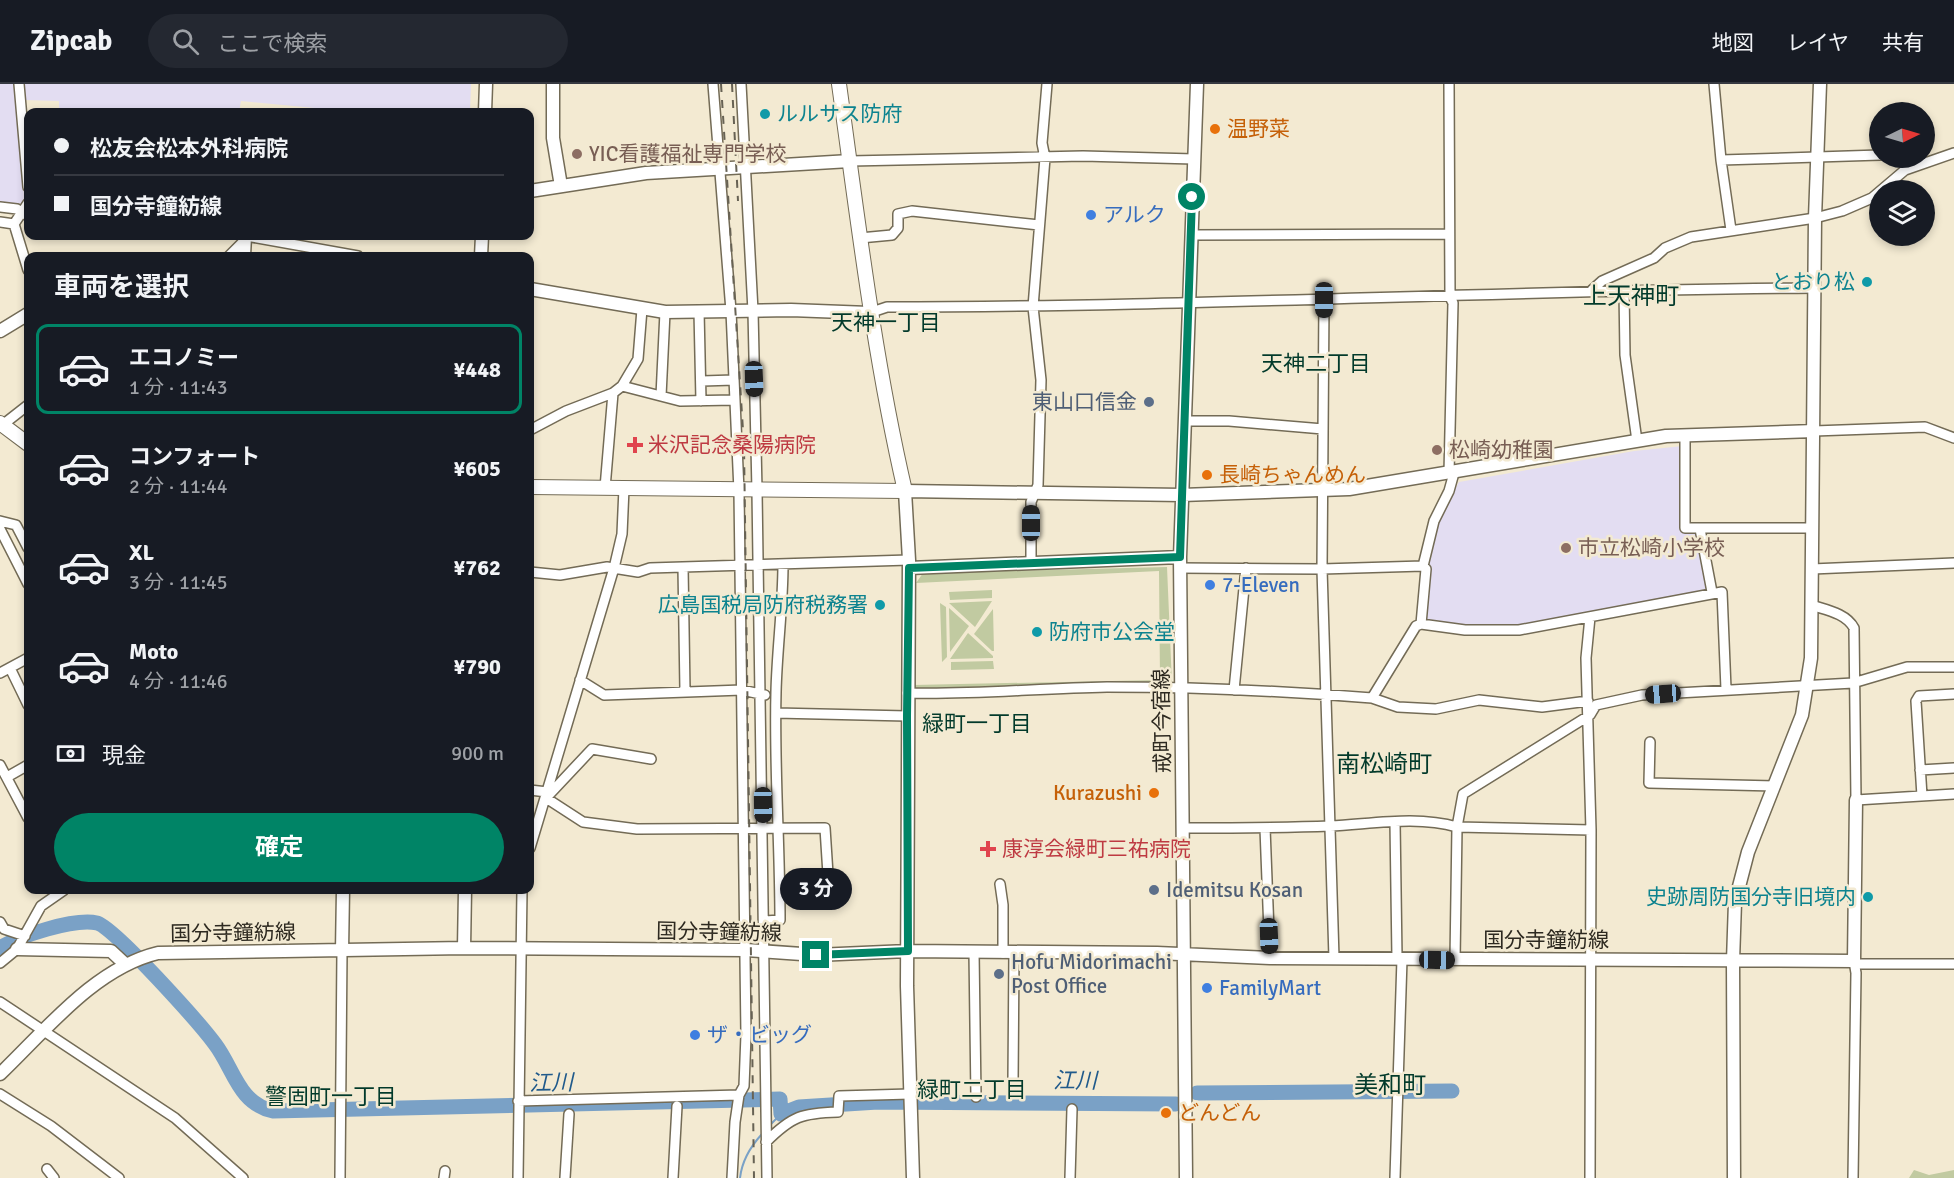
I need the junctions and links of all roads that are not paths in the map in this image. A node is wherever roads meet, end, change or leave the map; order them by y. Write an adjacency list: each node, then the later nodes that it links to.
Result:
1 (19, 84): 13 (street)
2 (486, 84): 12 (street)
3 (553, 84): 23 (street)
4 (713, 84): 21 (street)
5 (741, 84): 22 (street)
6 (840, 84): 20 (main road)
7 (1047, 84): 16 (street)
8 (1197, 84): 17 (street, 戒町今宿線)
9 (1449, 84): 33 (street)
10 (1714, 84): 19 (street)
11 (1820, 84): 18 (street)
12 (485, 108)
13 (24, 141)
14 (1954, 153): 28 (street)
15 (1869, 156): 18 (street)
16 (1045, 158): 17 (street); 20 (street); 31 (street)
17 (1194, 159): 34 (street, 戒町今宿線)
18 (1818, 159): 19 (street); 28 (street)
19 (1720, 160): 32 (street)
20 (850, 161): 22 (street); 35 (main road)
21 (720, 168): 22 (street); 23 (street); 51 (street)
22 (745, 168): 52 (street)
23 (561, 186): 24 (street)
24 (534, 190)
25 (0, 207): 26 (street)
26 (24, 213)
27 (24, 216): 30 (street)
28 (1815, 218): 32 (street); 41 (street)
29 (0, 222): 30 (street)
30 (14, 224): 40 (street)
31 (1040, 225): 35 (street); 48 (street)
32 (1731, 230): 43 (street)
33 (1448, 234): 34 (street); 45 (street)
34 (1191, 236): 47 (street, 戒町今宿線)
35 (860, 238): 54 (main road)
36 (243, 240): 38 (street)
37 (258, 240): 39 (street)
38 (233, 252)
39 (333, 252)
40 (24, 257)
41 (1815, 288): 44 (street); 69 (street)
42 (534, 290): 49 (street)
43 (1592, 290): 44 (street); 45 (street)
44 (1624, 290): 73 (street)
45 (1450, 297): 46 (street); 74 (street)
46 (1324, 300): 47 (street); 68 (street)
47 (1188, 303): 48 (street); 65 (street, 戒町今宿線)
48 (1033, 307): 54 (street); 82 (street)
49 (642, 309): 53 (street); 59 (street)
50 (699, 311): 51 (street); 53 (street); 58 (street)
51 (731, 311): 52 (street); 57 (street)
52 (753, 311): 54 (street); 79 (street)
53 (665, 312): 61 (street)
54 (869, 313): 80 (main road)
55 (24, 316): 56 (street)
56 (0, 331)
57 (734, 380): 58 (street); 62 (street)
58 (702, 381): 63 (street)
59 (622, 386): 60 (street); 61 (street)
60 (613, 393): 67 (street); 76 (street)
61 (661, 396): 63 (street)
62 (735, 400): 63 (street); 78 (street)
63 (701, 401)
64 (24, 408): 66 (street)
65 (1185, 421): 68 (street); 83 (street, 戒町今宿線)
66 (1, 425): 72 (main road)
67 (534, 428)
68 (1323, 429): 81 (street)
69 (1814, 432): 70 (street); 71 (street); 86 (street)
70 (1685, 435): 73 (street); 85 (street)
71 (1954, 438)
72 (24, 441)
73 (1637, 441): 74 (street)
74 (1451, 473): 81 (street); 96 (street)
75 (534, 487): 76 (main road)
76 (605, 488): 77 (main road)
77 (624, 488): 78 (main road); 98 (street)
78 (739, 490): 79 (main road); 94 (street)
79 (757, 491): 80 (main road); 95 (street)
80 (905, 491): 82 (street); 92 (street)
81 (1324, 491): 83 (street); 101 (street)
82 (1035, 493): 83 (street); 93 (street)
83 (1182, 495): 89 (street, 戒町今宿線)
84 (0, 521): 88 (street)
85 (1700, 528): 86 (street); 104 (street)
86 (1812, 528): 100 (street)
87 (0, 529): 103 (street)
88 (24, 540)
89 (1180, 562): 93 (street); 99 (street); 115 (street, 戒町今宿線)
90 (1954, 563): 100 (street)
91 (783, 564): 92 (street); 95 (street); 121 (street)
92 (909, 564): 93 (street); 120 (street)
93 (1031, 564)
94 (740, 565): 95 (street); 97 (street); 117 (street)
95 (759, 566): 123 (street)
96 (1423, 566): 101 (street); 107 (street)
97 (683, 567): 98 (street); 119 (street)
98 (614, 568): 102 (street); 112 (street)
99 (1246, 568): 101 (street); 118 (street)
100 (1812, 568): 105 (street)
101 (1322, 569): 124 (street)
102 (534, 572)
103 (24, 576)
104 (1712, 592): 106 (street); 116 (street)
105 (1811, 605): 113 (street); 114 (street)
106 (1590, 617): 107 (street); 127 (street)
107 (1421, 624): 126 (street)
108 (24, 660): 110 (street)
109 (1954, 667): 113 (street)
110 (10, 668): 111 (street); 125 (street)
111 (0, 673)
112 (580, 680): 119 (street); 141 (street)
113 (1853, 683): 114 (street); 143 (street)
114 (1808, 684): 116 (street); 138 (street)
115 (1181, 687): 118 (street); 120 (street); 151 (street, 戒町今宿線)
116 (1726, 689): 129 (street)
117 (742, 690): 119 (street); 123 (street); 147 (street)
118 (1234, 690): 124 (street)
119 (685, 691)
120 (907, 693): 130 (street)
121 (776, 694): 123 (street); 128 (street)
122 (1954, 694): 136 (street)
123 (761, 695): 148 (street)
124 (1326, 695): 126 (street); 146 (street)
125 (24, 697)
126 (1372, 698): 127 (street)
127 (1588, 701): 129 (street)
128 (776, 713): 130 (street); 149 (street)
129 (1590, 715): 150 (street); 153 (street)
130 (907, 716): 170 (street)
131 (1650, 742): 138 (street)
132 (651, 759): 141 (street)
133 (0, 765): 137 (street)
134 (24, 767): 137 (street)
135 (1954, 768): 136 (street)
136 (1920, 770): 142 (street)
137 (7, 777): 144 (street)
138 (1775, 786): 179 (street)
139 (534, 791): 141 (street)
140 (1954, 794): 142 (street)
141 (546, 795): 147 (street); 154 (street)
142 (1922, 796): 143 (street)
143 (1856, 800): 180 (street)
144 (24, 810)
145 (1395, 822): 146 (street); 150 (street); 176 (street)
146 (1330, 826): 152 (street); 175 (street)
147 (744, 827): 148 (street); 167 (street)
148 (763, 827): 149 (street); 161 (street)
149 (780, 827): 156 (street); 161 (street)
150 (1457, 827): 153 (street); 178 (street)
151 (1183, 828): 152 (street); 173 (street, 戒町今宿線)
152 (1265, 828): 174 (street)
153 (1591, 830): 177 (street)
154 (534, 835)
155 (1000, 884): 172 (street)
156 (829, 890)
157 (58, 894): 163 (street)
158 (343, 894): 168 (street)
159 (465, 894): 164 (street)
160 (522, 894): 166 (street)
161 (765, 921): 169 (street)
162 (1, 928): 163 (street)
163 (25, 936): 165 (street)
164 (464, 948): 166 (street, 国分寺鐘紡線); 168 (street, 国分寺鐘紡線)
165 (17, 949): 181 (street); 182 (street)
166 (521, 950): 167 (street, 国分寺鐘紡線); 194 (street)
167 (746, 950): 169 (street, 国分寺鐘紡線); 188 (street)
168 (342, 951): 182 (street, 国分寺鐘紡線); 205 (street)
169 (765, 951): 170 (street, 国分寺鐘紡線); 189 (street)
170 (908, 951): 171 (street, 国分寺鐘紡線); 191 (street)
171 (974, 952): 172 (street, 国分寺鐘紡線); 193 (street)
172 (1008, 952): 173 (street, 国分寺鐘紡線); 187 (street)
173 (1182, 955): 174 (street, 国分寺鐘紡線); 213 (street, 戒町今宿線)
174 (1270, 958): 175 (street, 国分寺鐘紡線)
175 (1334, 958): 176 (street, 国分寺鐘紡線)
176 (1400, 958): 178 (street, 国分寺鐘紡線); 214 (street)
177 (1591, 959): 178 (street, 国分寺鐘紡線); 179 (street, 国分寺鐘紡線); 215 (street)
178 (1455, 960)
179 (1733, 961): 180 (street, 国分寺鐘紡線); 216 (street)
180 (1854, 961): 183 (street); 217 (street)
181 (0, 963)
182 (125, 963): 185 (street, 国分寺鐘紡線)
183 (1954, 964)
184 (0, 1002): 185 (street)
185 (46, 1030): 186 (street, 国分寺鐘紡線); 204 (street)
186 (0, 1074)
187 (1013, 1083)
188 (744, 1086): 189 (street); 192 (street)
189 (766, 1086): 198 (street)
190 (0, 1094): 200 (street)
191 (910, 1094): 198 (street); 211 (street)
192 (739, 1095): 194 (street); 209 (street)
193 (976, 1096)
194 (518, 1101): 206 (street)
195 (677, 1106): 208 (street)
196 (1072, 1109): 212 (street)
197 (569, 1114): 207 (street)
198 (766, 1142): 210 (street)
199 (47, 1169): 201 (street)
200 (109, 1170): 202 (street); 203 (street)
201 (54, 1178)
202 (100, 1178)
203 (119, 1178)
204 (243, 1178)
205 (340, 1178)
206 (518, 1178)
207 (565, 1178)
208 (673, 1178)
209 (732, 1178)
210 (767, 1178)
211 (913, 1178)
212 (1070, 1178)
213 (1186, 1178)
214 (1395, 1178)
215 (1590, 1178)
216 (1734, 1178)
217 (1853, 1178)

